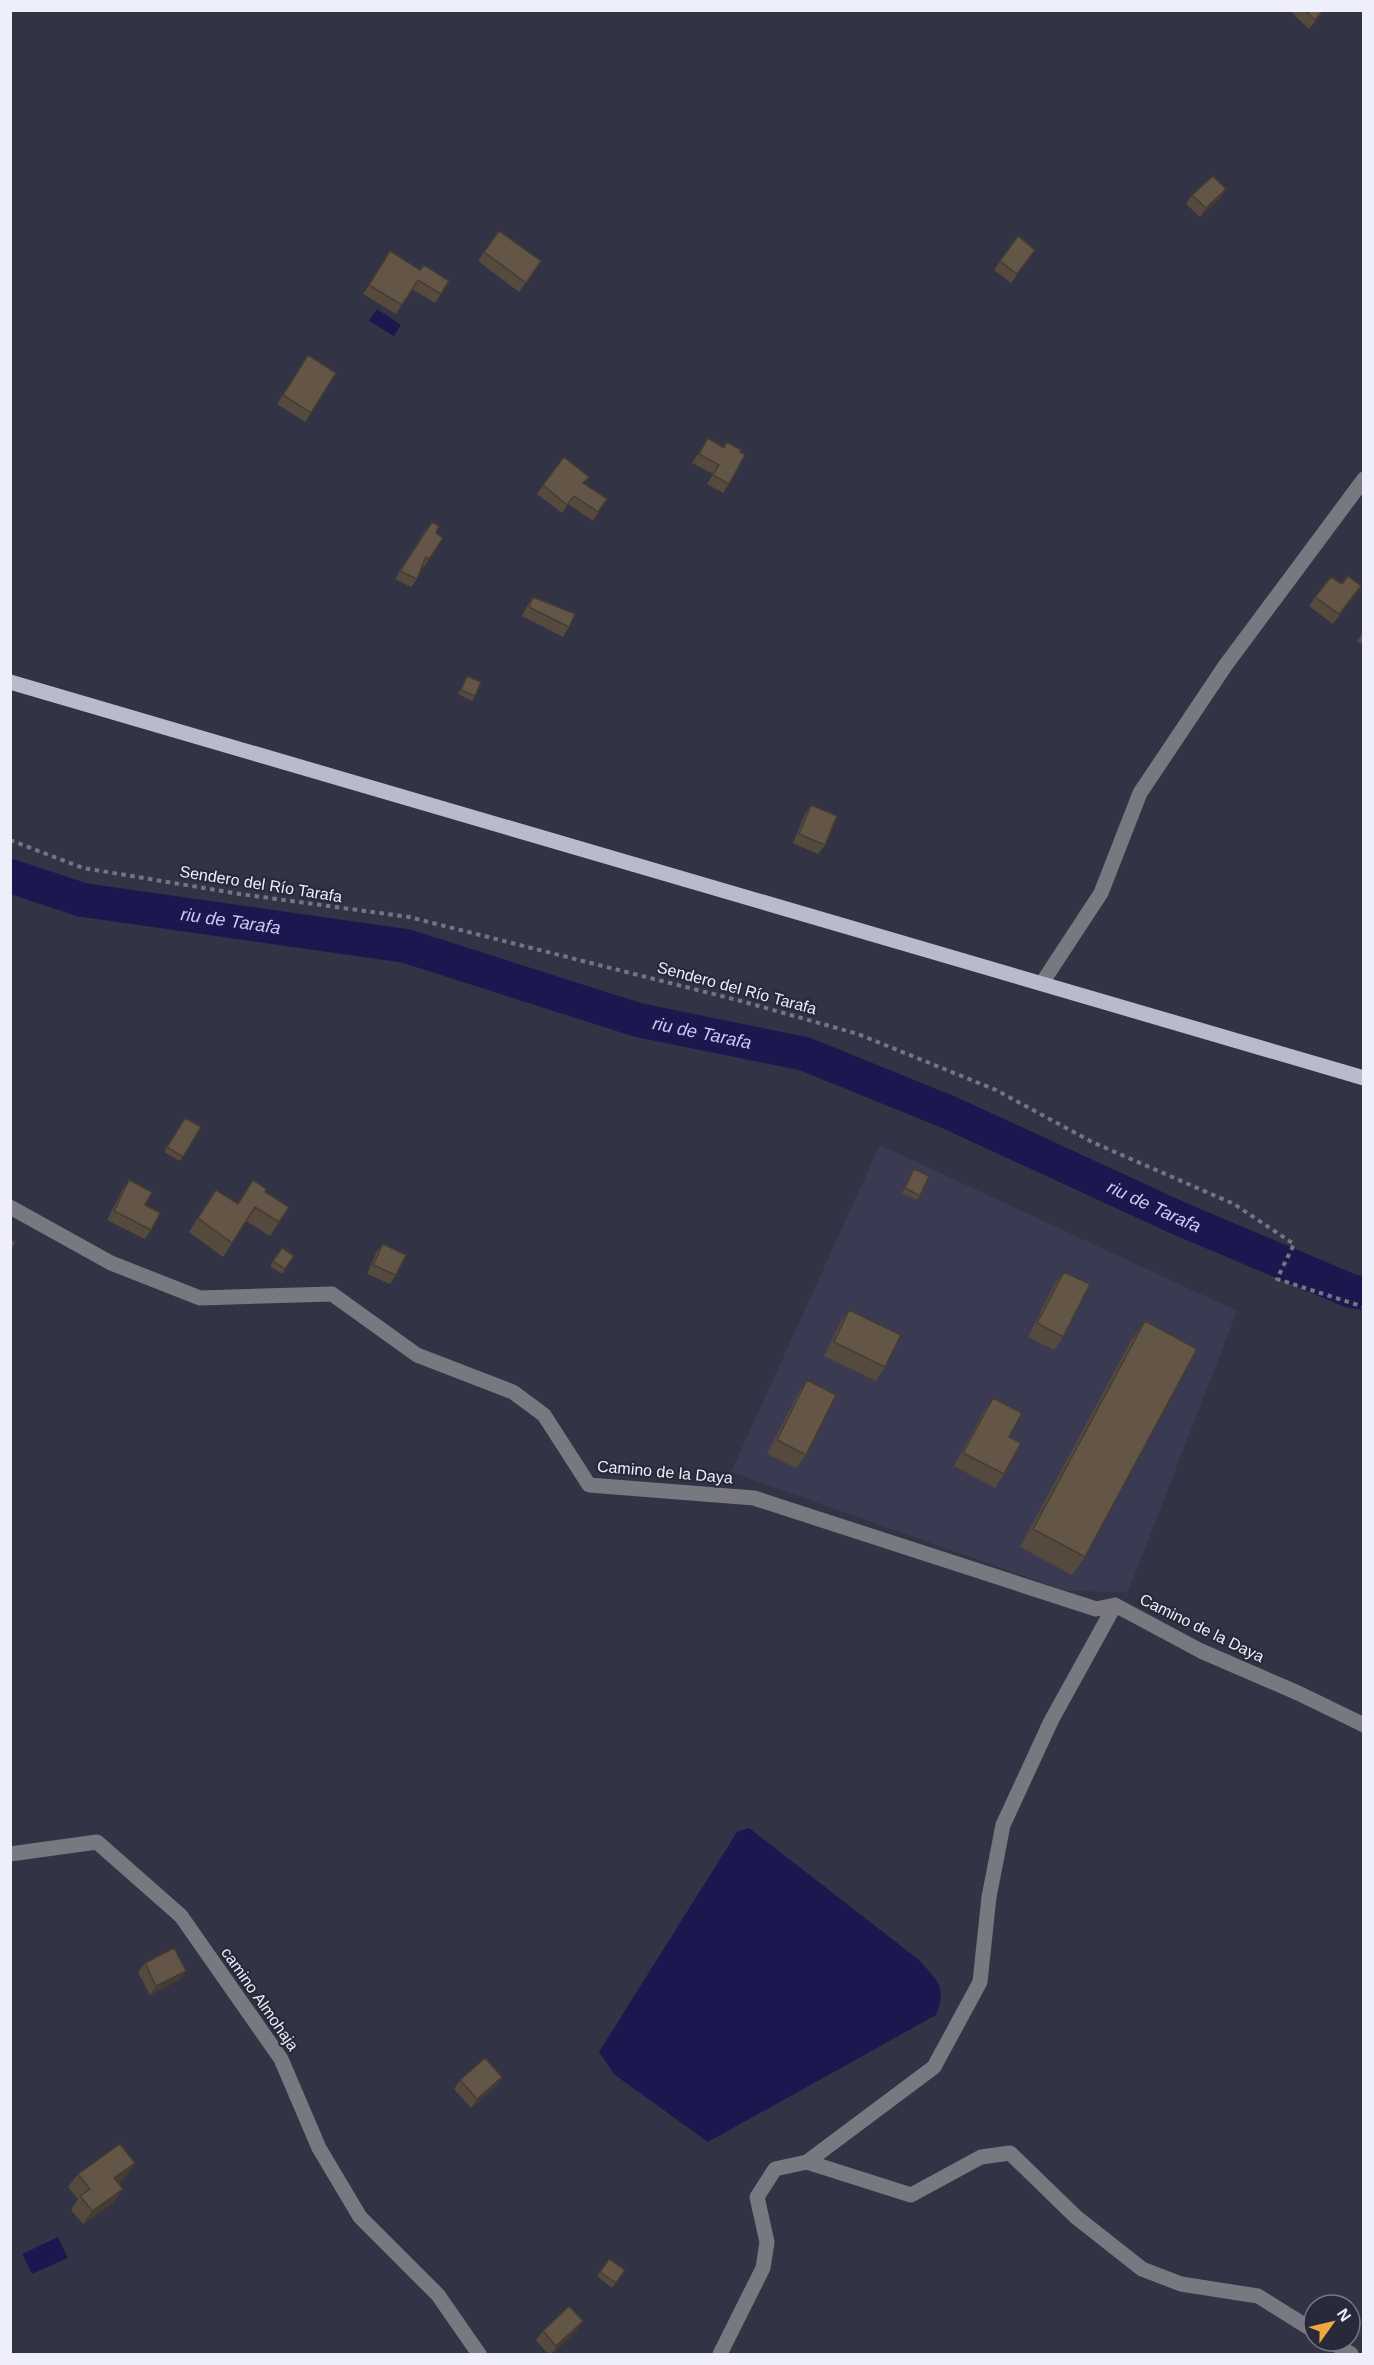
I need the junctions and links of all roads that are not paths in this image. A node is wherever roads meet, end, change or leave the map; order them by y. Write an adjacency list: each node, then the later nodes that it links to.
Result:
1 (1364, 479): 3 (street)
2 (10, 682): 3 (main road)
3 (1042, 983): 4 (main road)
4 (1364, 1078)
5 (10, 1207): 6 (street, Camino de la Daya)
6 (1115, 1605): 7 (street, Camino de la Daya); 9 (street)
7 (1364, 1725)
8 (10, 1854): 11 (street, camino Almohaja)
9 (807, 2163): 10 (street); 12 (street)
10 (1302, 2324)
11 (479, 2355)
12 (720, 2355)

